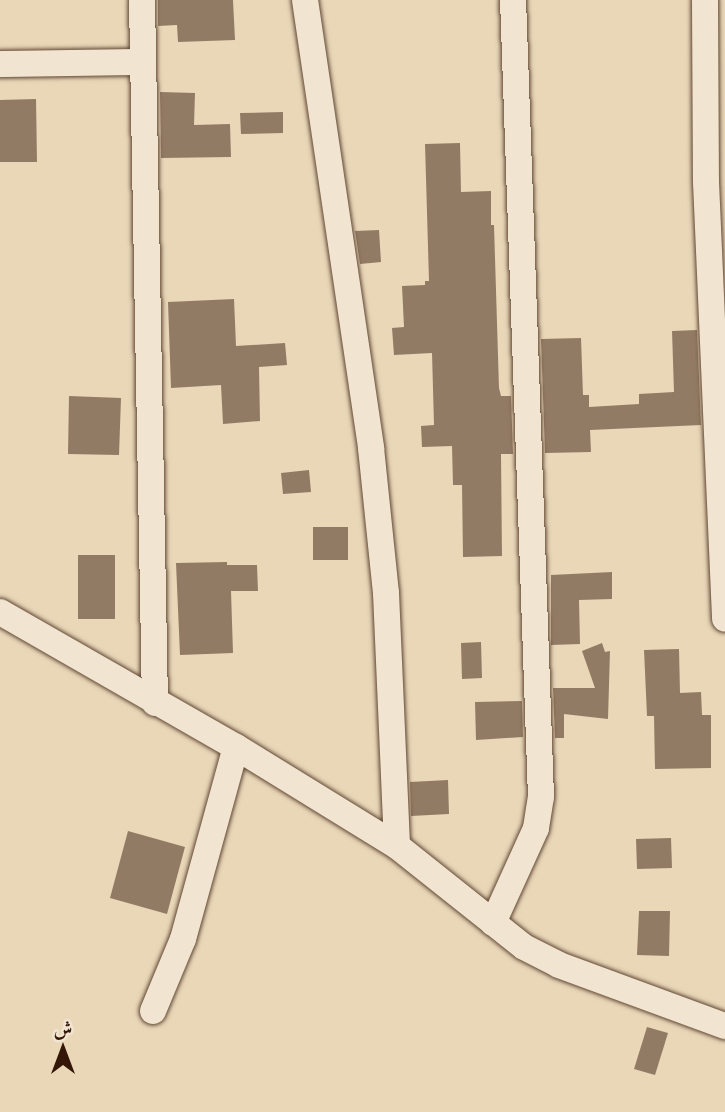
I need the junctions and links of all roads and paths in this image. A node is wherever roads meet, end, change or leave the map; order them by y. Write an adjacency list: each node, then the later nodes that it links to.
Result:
1 (142, 0): 5 (street)
2 (305, 0): 12 (street)
3 (705, 0): 7 (street)
4 (517, 1): 13 (street)
5 (140, 62): 6 (street); 10 (street)
6 (0, 64)
7 (716, 182): 9 (street)
8 (0, 612): 10 (street)
9 (725, 619)
10 (155, 703): 11 (street)
11 (236, 747): 12 (street); 14 (street)
12 (397, 846): 13 (street)
13 (493, 923): 15 (street)
14 (153, 1011)
15 (725, 1026)

